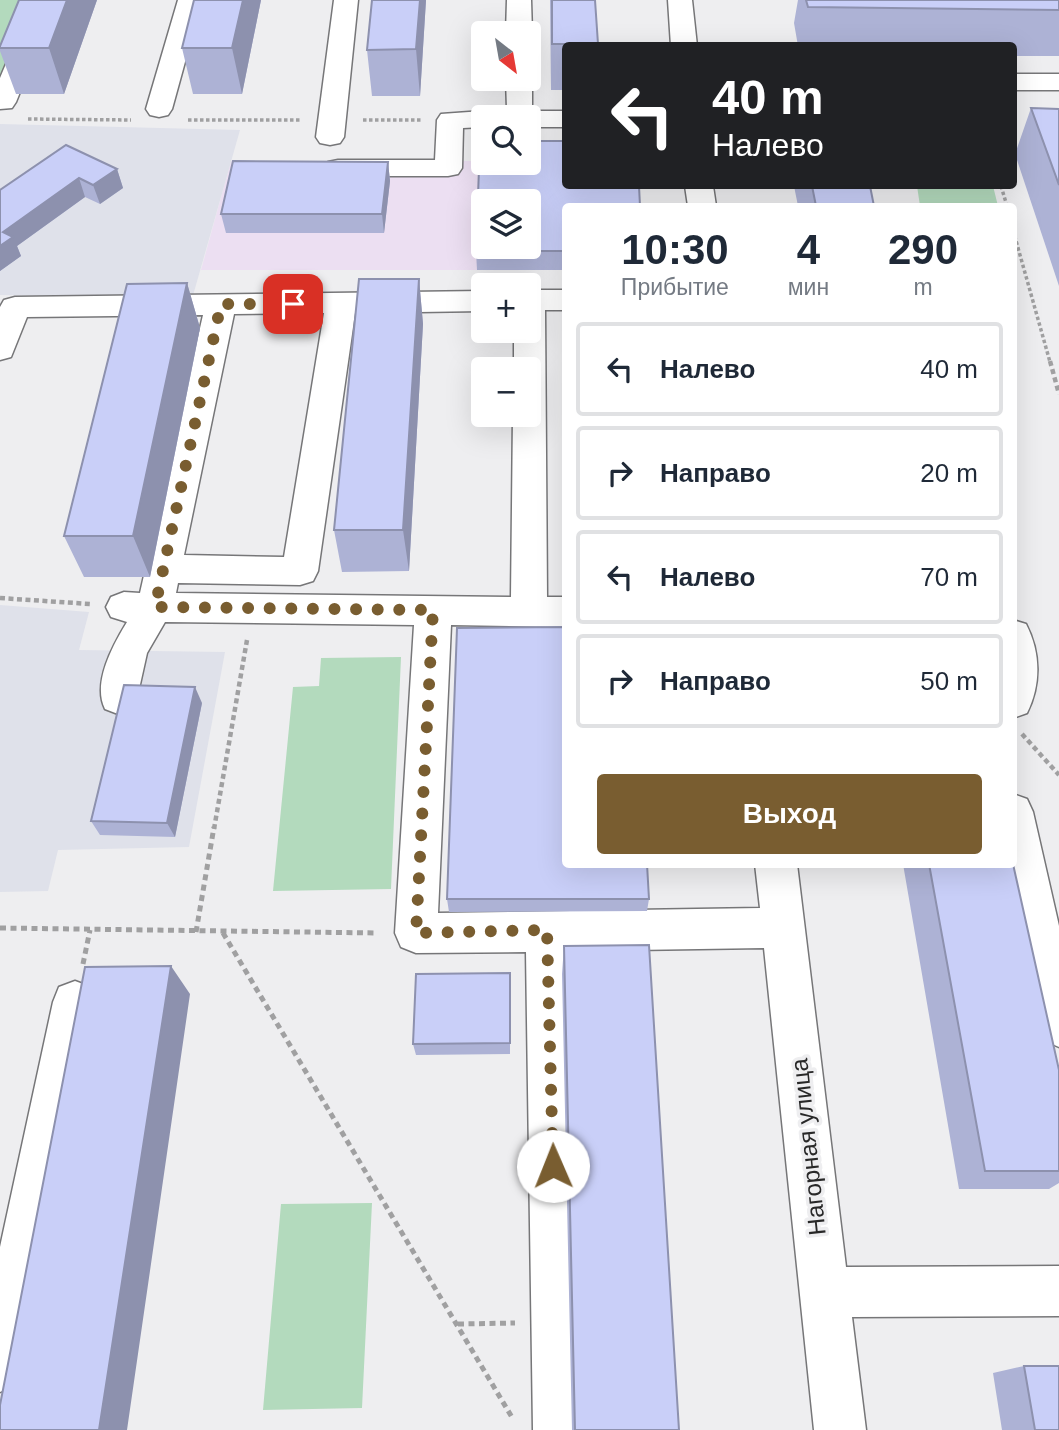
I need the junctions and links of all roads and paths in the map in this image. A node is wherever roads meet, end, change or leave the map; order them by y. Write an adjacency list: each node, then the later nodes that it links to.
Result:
1 (45, 0): 10 (street)
2 (190, 0): 11 (street)
3 (346, 0): 16 (street)
4 (519, 0): 6 (street)
5 (680, 0): 7 (street)
6 (519, 21)
7 (684, 42)
8 (1017, 82): 9 (street)
9 (1059, 82)
10 (3, 102)
11 (151, 114): 13 (path)
12 (541, 116): 15 (street)
13 (26, 119)
14 (471, 119): 17 (street)
15 (562, 119)
16 (330, 137)
17 (311, 169)
18 (1017, 244): 26 (path)
19 (541, 300): 20 (street)
20 (562, 300)
21 (471, 301): 22 (street)
22 (341, 303): 23 (street); 27 (street)
23 (221, 304): 25 (street); 27 (street)
24 (529, 343): 33 (street)
25 (0, 349)
26 (1059, 394)
27 (164, 569): 30 (street)
28 (0, 597): 29 (path)
29 (53, 601)
30 (140, 607): 31 (street); 37 (street)
31 (253, 607): 32 (street); 45 (path)
32 (433, 610): 33 (street); 47 (street)
33 (529, 611): 34 (street)
34 (562, 612)
35 (1017, 652): 36 (street)
36 (1017, 681)
37 (118, 698)
38 (1017, 729): 39 (path)
39 (1059, 775)
40 (1017, 831): 49 (street)
41 (776, 868): 43 (street, Нагорная улица)
42 (0, 928): 45 (path)
43 (784, 928): 44 (street); 51 (street, Нагорная улица)
44 (547, 930): 47 (street); 52 (street)
45 (196, 932): 46 (path)
46 (223, 933): 47 (path); 53 (path)
47 (416, 933)
48 (75, 1002): 54 (street)
49 (1059, 1025)
50 (1059, 1290): 51 (street)
51 (825, 1292): 57 (street, Нагорная улица)
52 (556, 1322): 53 (path); 56 (street)
53 (457, 1324): 55 (path)
54 (0, 1366)
55 (520, 1430)
56 (559, 1430)
57 (840, 1430)

